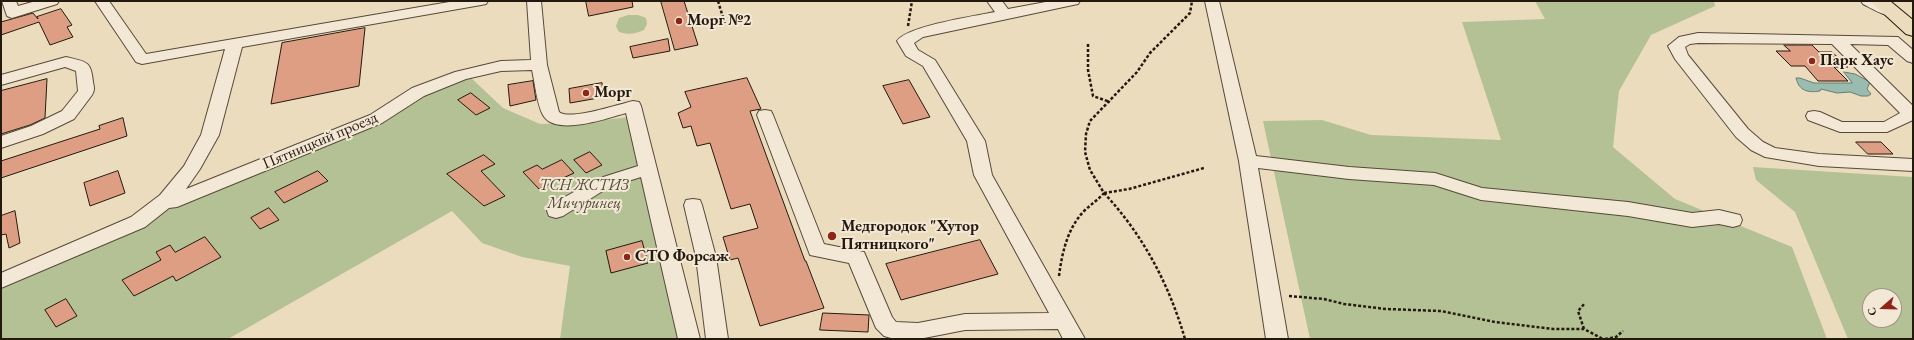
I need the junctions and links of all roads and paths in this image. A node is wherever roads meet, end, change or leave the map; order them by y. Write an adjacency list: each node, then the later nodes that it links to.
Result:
1 (9, 1): 2 (street)
2 (52, 1)
3 (102, 1): 19 (street)
4 (481, 1): 19 (street)
5 (534, 1): 22 (street)
6 (718, 1): 15 (path)
7 (912, 1): 18 (path)
8 (1073, 1): 13 (street)
9 (1192, 1): 24 (path)
10 (1212, 1): 28 (street)
11 (1868, 1): 12 (street)
12 (1890, 5): 14 (main road); 16 (main road)
13 (999, 8): 18 (street)
14 (1913, 13)
15 (725, 24)
16 (1913, 30)
17 (1836, 39): 21 (street); 26 (street); 29 (street)
18 (905, 40): 40 (street)
19 (235, 42): 37 (street)
20 (1088, 44): 24 (path)
21 (1913, 58)
22 (539, 65): 31 (street); 33 (street, Пятницкий проезд)
23 (1, 80): 27 (street)
24 (1110, 102): 32 (path)
25 (764, 115): 41 (street)
26 (1814, 116)
27 (1, 142)
28 (1248, 162): 36 (street); 38 (street)
29 (1913, 165)
30 (1204, 168): 32 (path)
31 (649, 169): 35 (street); 44 (street)
32 (1104, 194): 40 (path); 47 (path)
33 (170, 202)
34 (693, 205): 45 (street)
35 (556, 211)
36 (1733, 220)
37 (1, 281)
38 (1270, 295): 42 (path); 48 (street)
39 (1585, 303): 42 (path)
40 (1054, 304): 41 (street)
41 (1064, 321): 46 (street)
42 (1584, 329): 49 (path)
43 (1622, 331): 49 (path)
44 (689, 339)
45 (717, 339)
46 (1074, 339)
47 (1185, 339)
48 (1277, 339)
49 (1604, 339)

